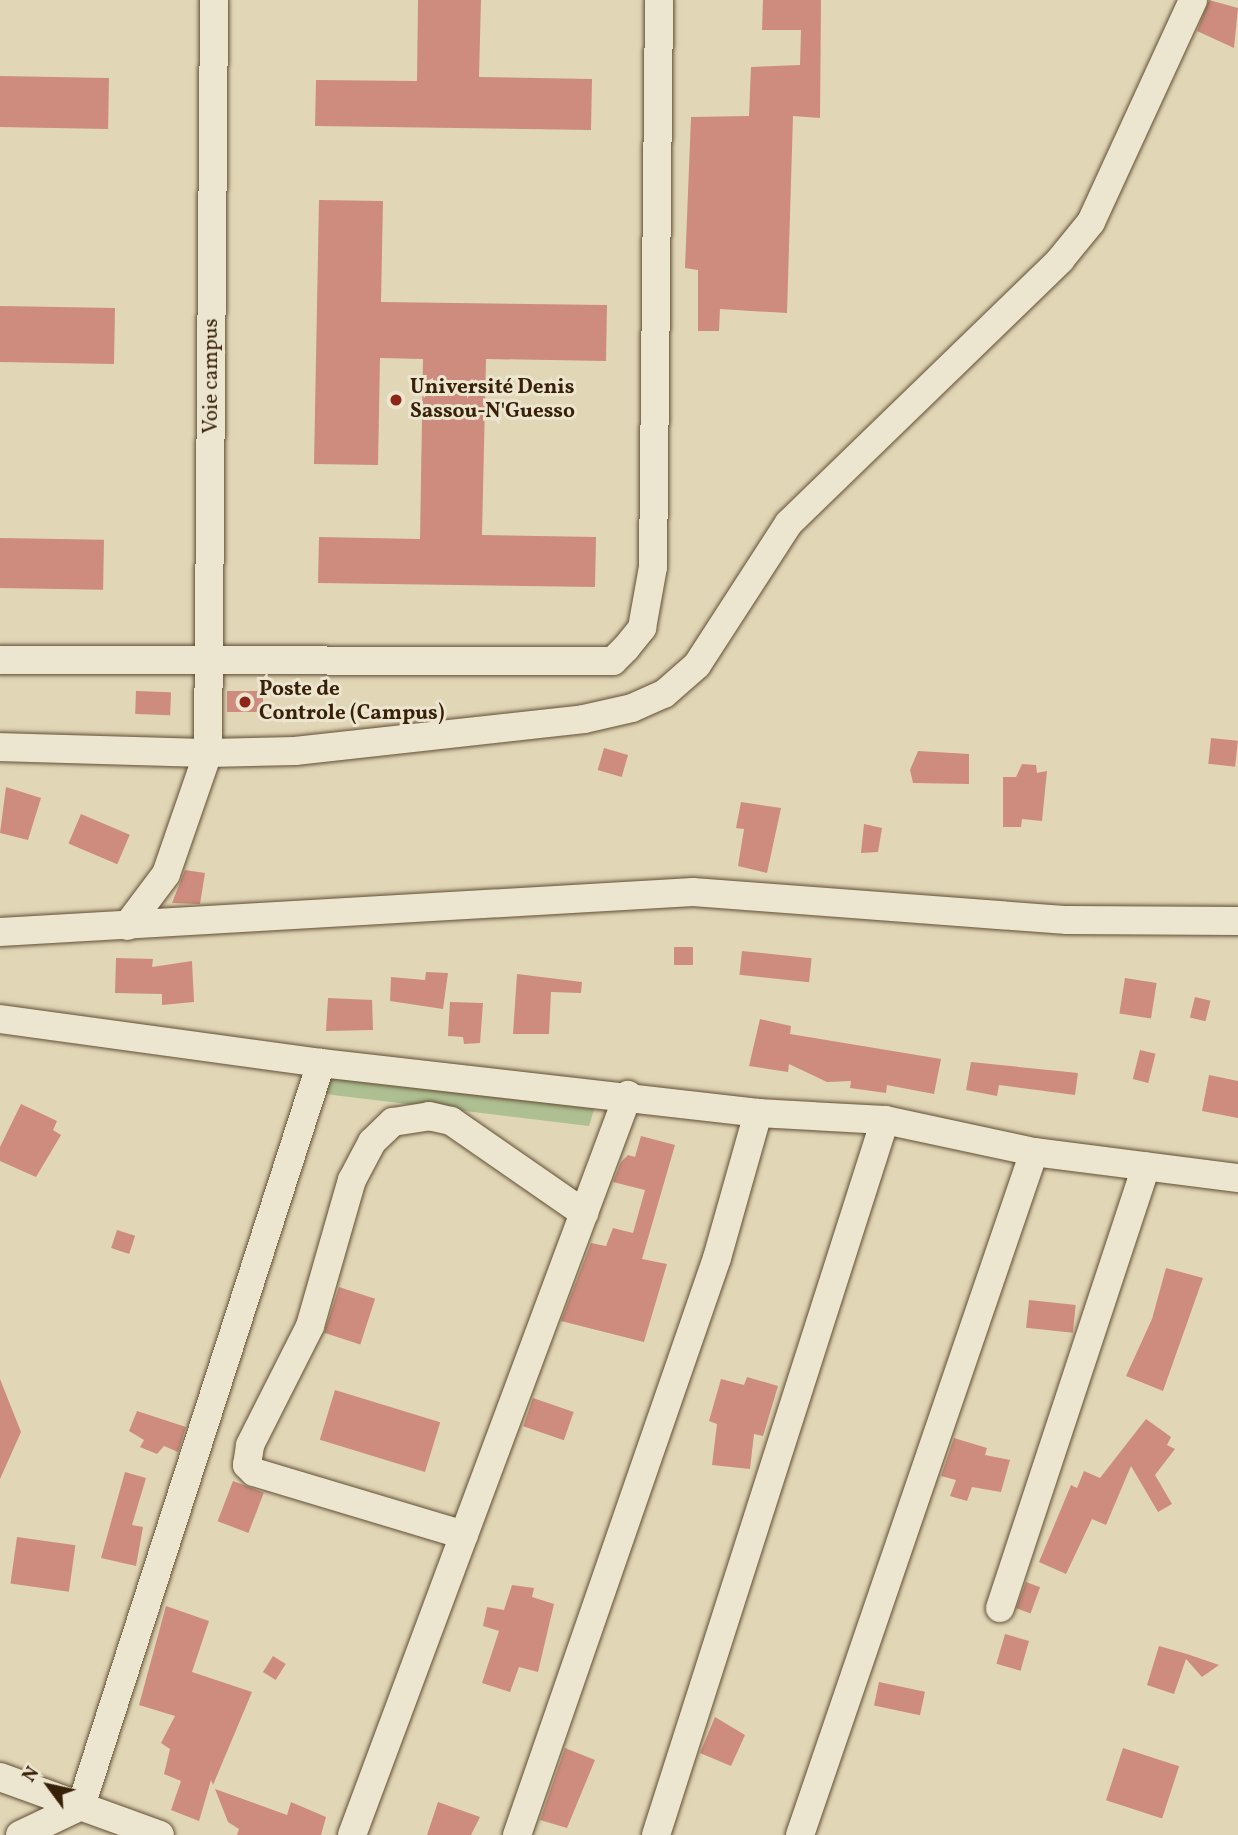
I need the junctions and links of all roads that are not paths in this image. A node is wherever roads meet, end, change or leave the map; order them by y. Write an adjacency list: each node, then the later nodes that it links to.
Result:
1 (214, 0): 4 (street, Voie campus)
2 (659, 0): 4 (street)
3 (1193, 0): 7 (street)
4 (210, 658): 5 (street); 7 (street, Voie campus)
5 (0, 660)
6 (0, 747): 7 (street)
7 (208, 753): 9 (street, Voie campus)
8 (1238, 921): 9 (street)
9 (127, 926): 10 (street)
10 (0, 932)
11 (0, 1019): 12 (street)
12 (321, 1063): 13 (street); 23 (street)
13 (628, 1095): 14 (street); 19 (street)
14 (758, 1113): 15 (street); 27 (street)
15 (885, 1120): 16 (street); 28 (street)
16 (1034, 1152): 17 (street); 29 (street)
17 (1146, 1166): 18 (street); 21 (street)
18 (1238, 1178)
19 (584, 1213): 20 (street); 20 (street)
20 (464, 1535): 26 (street)
21 (1000, 1608)
22 (0, 1777): 23 (street)
23 (81, 1806): 24 (street); 25 (street)
24 (20, 1835)
25 (160, 1835)
26 (352, 1835)
27 (517, 1835)
28 (656, 1835)
29 (800, 1835)

